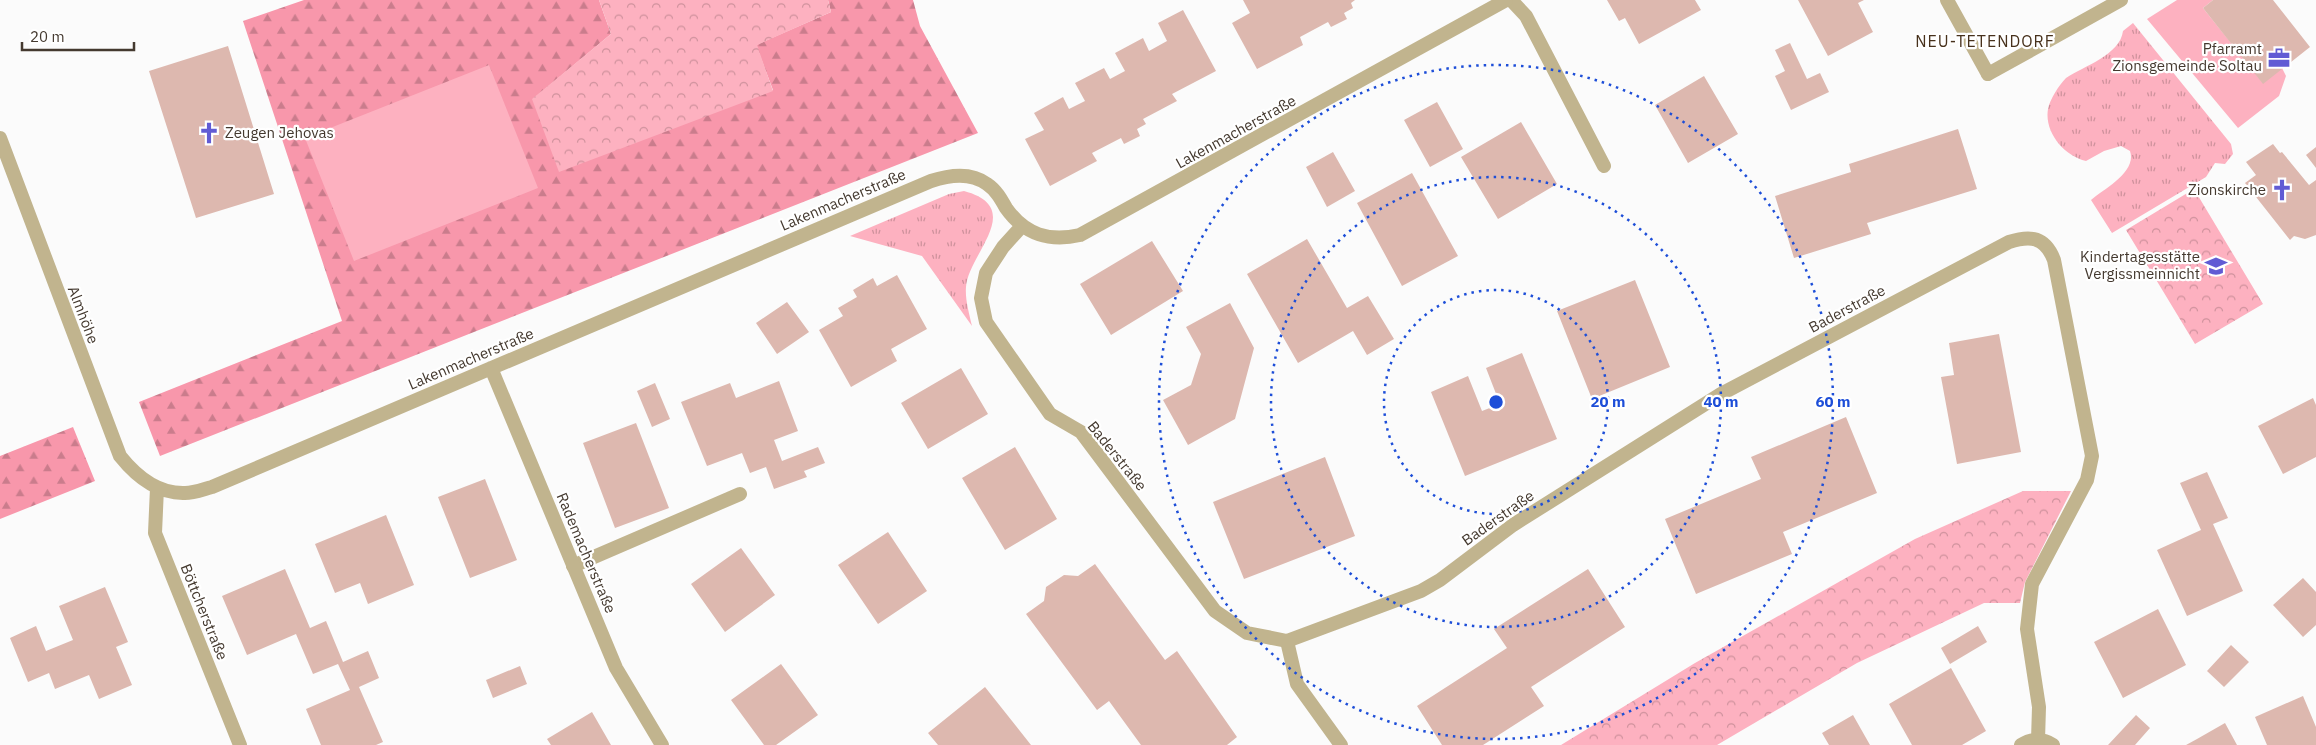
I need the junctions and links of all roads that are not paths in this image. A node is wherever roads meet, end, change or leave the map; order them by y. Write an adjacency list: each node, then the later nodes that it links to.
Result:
1 (1506, 0): 7 (street, Lakenmacherstraße)
2 (1511, 0): 6 (street)
3 (1947, 0): 4 (street)
4 (2121, 0)
5 (0, 138): 9 (street, Almhöhe)
6 (1604, 166)
7 (1022, 226): 8 (street, Lakenmacherstraße); 12 (street, Baderstraße)
8 (491, 368): 9 (street, Lakenmacherstraße); 11 (street, Rademacherstraße)
9 (156, 488): 14 (street, Böttcherstraße)
10 (740, 494): 11 (street)
11 (573, 566): 15 (street, Rademacherstraße)
12 (1287, 641): 13 (street, Baderstraße); 16 (street)
13 (2038, 740): 17 (street); 18 (street)
14 (240, 745)
15 (662, 745)
16 (1341, 745)
17 (2021, 745)
18 (2053, 745)

